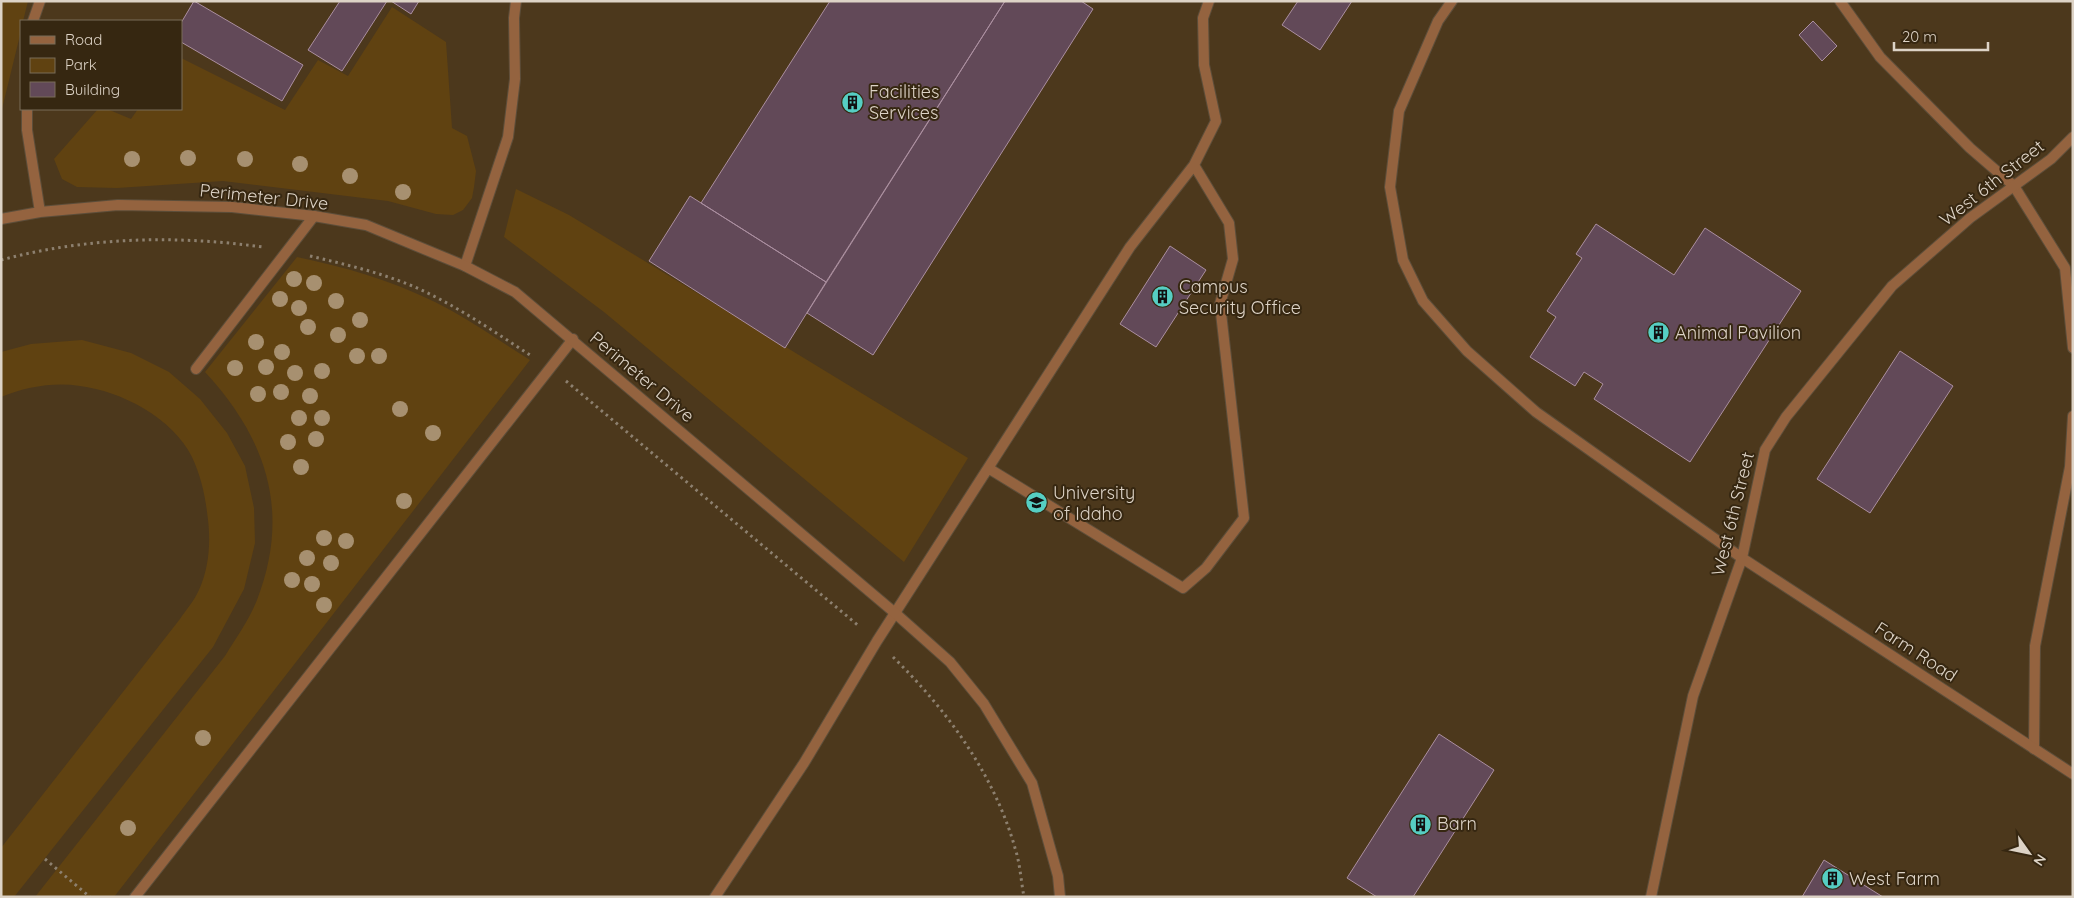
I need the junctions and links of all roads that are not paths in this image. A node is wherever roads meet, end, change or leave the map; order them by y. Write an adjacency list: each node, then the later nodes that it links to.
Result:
1 (40, 1): 6 (street)
2 (516, 1): 14 (street)
3 (1209, 1): 9 (street)
4 (1452, 1): 20 (street, Farm Road)
5 (1840, 1): 10 (street)
6 (33, 20)
7 (27, 110): 11 (street)
8 (2073, 137): 10 (street, West 6th Street)
9 (1194, 165): 19 (street); 19 (street)
10 (2014, 186): 16 (street); 20 (street, West 6th Street)
11 (40, 212): 12 (street, Perimeter Drive); 13 (street, Perimeter Drive)
12 (314, 216): 14 (street, Perimeter Drive); 17 (street)
13 (1, 220)
14 (466, 266): 15 (street, Perimeter Drive)
15 (572, 339): 21 (street, Perimeter Drive); 24 (street)
16 (2073, 348)
17 (196, 369)
18 (2073, 416): 22 (street)
19 (988, 468): 21 (street)
20 (1742, 558): 22 (street, Farm Road); 27 (street, West 6th Street)
21 (895, 613): 25 (street); 26 (street, Perimeter Drive)
22 (2034, 749): 23 (street, Farm Road)
23 (2073, 774)
24 (135, 897)
25 (715, 897)
26 (1060, 897)
27 (1651, 897)

